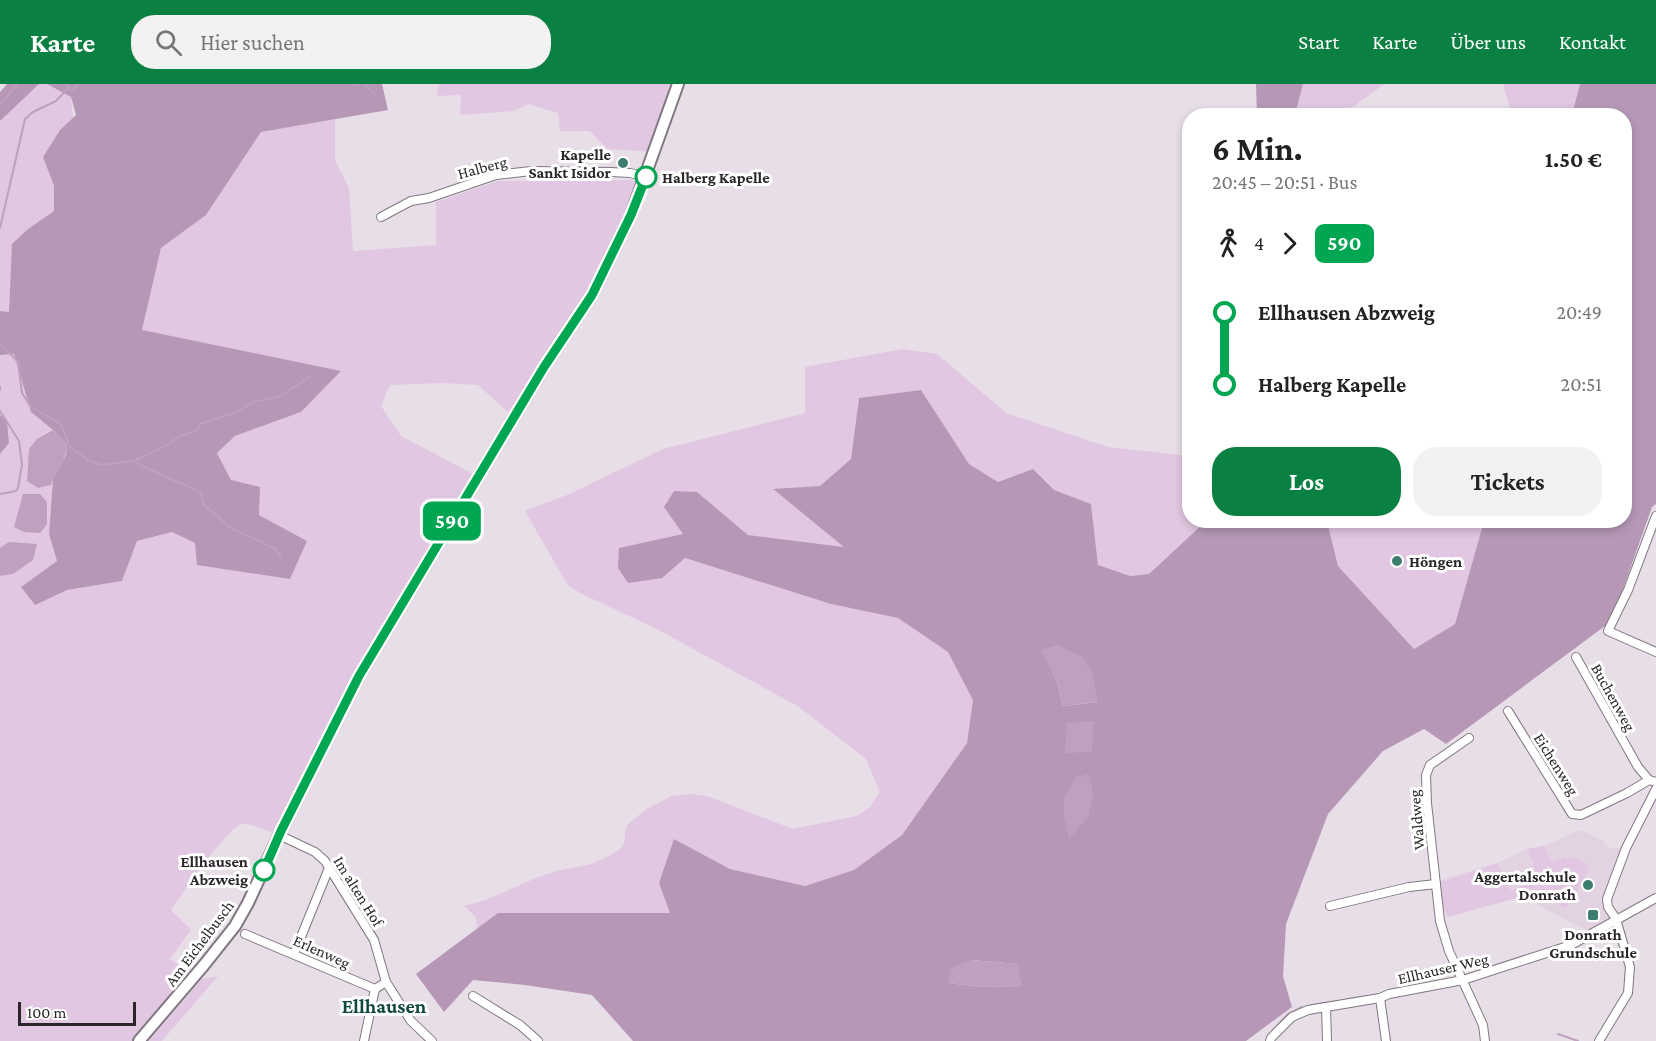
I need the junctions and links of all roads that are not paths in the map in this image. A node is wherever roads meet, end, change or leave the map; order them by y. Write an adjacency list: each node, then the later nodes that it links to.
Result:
1 (678, 84): 2 (street)
2 (646, 177): 3 (street, Halberg); 11 (street, Am Eichelbusch)
3 (381, 217)
4 (1656, 516): 5 (street)
5 (1656, 651)
6 (1576, 657): 9 (street, Buchenweg)
7 (1508, 711): 9 (street, Eichenweg)
8 (1469, 738): 13 (street, Waldweg)
9 (1652, 781)
10 (1656, 789): 16 (street)
11 (279, 835): 12 (street, Im alten Hof); 25 (street, Am Eichelbusch)
12 (329, 868): 18 (street); 20 (street, Im alten Hof)
13 (1436, 884): 15 (street); 19 (street, Waldweg)
14 (1656, 898): 16 (street, Ellhauser Weg)
15 (1330, 906)
16 (1616, 919): 19 (street, Ellhauser Weg); 33 (street)
17 (245, 934): 18 (street, Erlenweg)
18 (294, 954): 21 (street, Erlenweg)
19 (1463, 980): 23 (street, Ellhauser Weg); 32 (street, Waldweg)
20 (386, 982): 21 (street); 27 (street, Im alten Hof)
21 (375, 989): 26 (street)
22 (473, 996): 28 (street)
23 (1380, 998): 24 (street, Ellhauser Weg); 31 (street)
24 (1326, 1007): 29 (street, Ellhauser Weg); 30 (street)
25 (139, 1041)
26 (363, 1041)
27 (432, 1041)
28 (538, 1041)
29 (1270, 1041)
30 (1327, 1041)
31 (1386, 1041)
32 (1485, 1041)
33 (1599, 1041)

